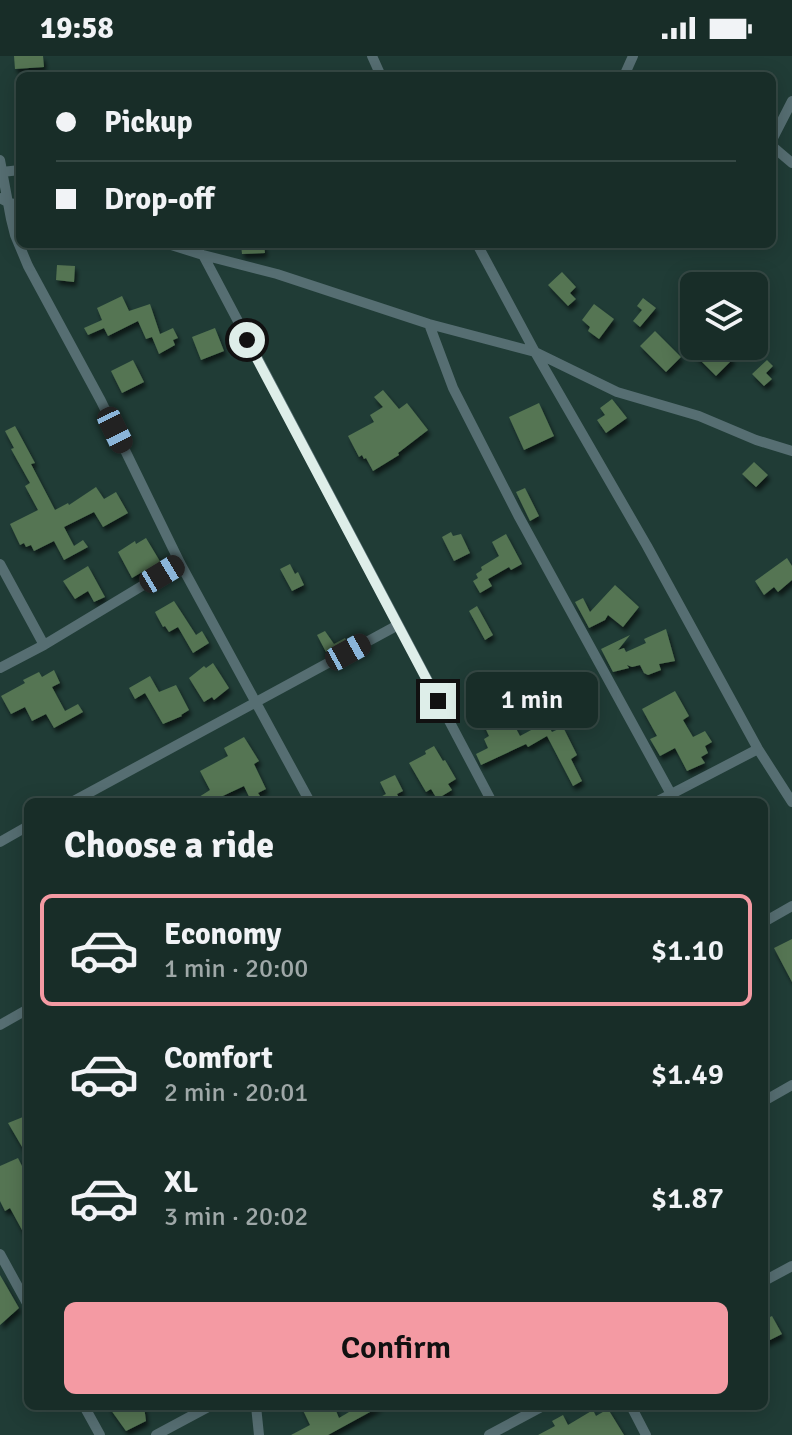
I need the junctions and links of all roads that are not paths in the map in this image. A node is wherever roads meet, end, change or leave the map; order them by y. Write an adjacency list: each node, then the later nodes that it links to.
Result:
1 (792, 101): 2 (street)
2 (776, 132)
3 (776, 149): 5 (street)
4 (0, 160): 7 (street)
5 (792, 163)
6 (16, 170): 7 (street)
7 (2, 172): 8 (street)
8 (10, 202): 9 (street)
9 (16, 237)
10 (20, 248): 17 (street)
11 (181, 248): 13 (street)
12 (479, 248): 15 (street)
13 (203, 255): 14 (street); 19 (street)
14 (429, 324): 15 (street); 24 (street)
15 (535, 352): 16 (street); 23 (street)
16 (792, 451)
17 (180, 563): 20 (street); 22 (street)
18 (0, 564): 20 (street)
19 (398, 625): 22 (street); 27 (street)
20 (44, 645): 21 (street)
21 (0, 668)
22 (255, 701): 25 (street); 26 (street)
23 (758, 749): 24 (street); 29 (street)
24 (671, 794): 28 (street)
25 (79, 798)
26 (308, 798)
27 (490, 798)
28 (664, 798)
29 (792, 802)
30 (24, 828): 31 (street)
31 (0, 842)
32 (792, 906): 33 (street)
33 (768, 920)
34 (24, 1011): 35 (street)
35 (0, 1025)
36 (792, 1085): 37 (street)
37 (768, 1099)
38 (0, 1254): 41 (street)
39 (792, 1266): 40 (street)
40 (768, 1279)
41 (24, 1298)
42 (86, 1410): 47 (street)
43 (203, 1410): 48 (street)
44 (257, 1410): 49 (street)
45 (536, 1410): 50 (street)
46 (633, 1410): 51 (street)
47 (100, 1435)
48 (156, 1435)
49 (259, 1435)
50 (489, 1435)
51 (646, 1435)

